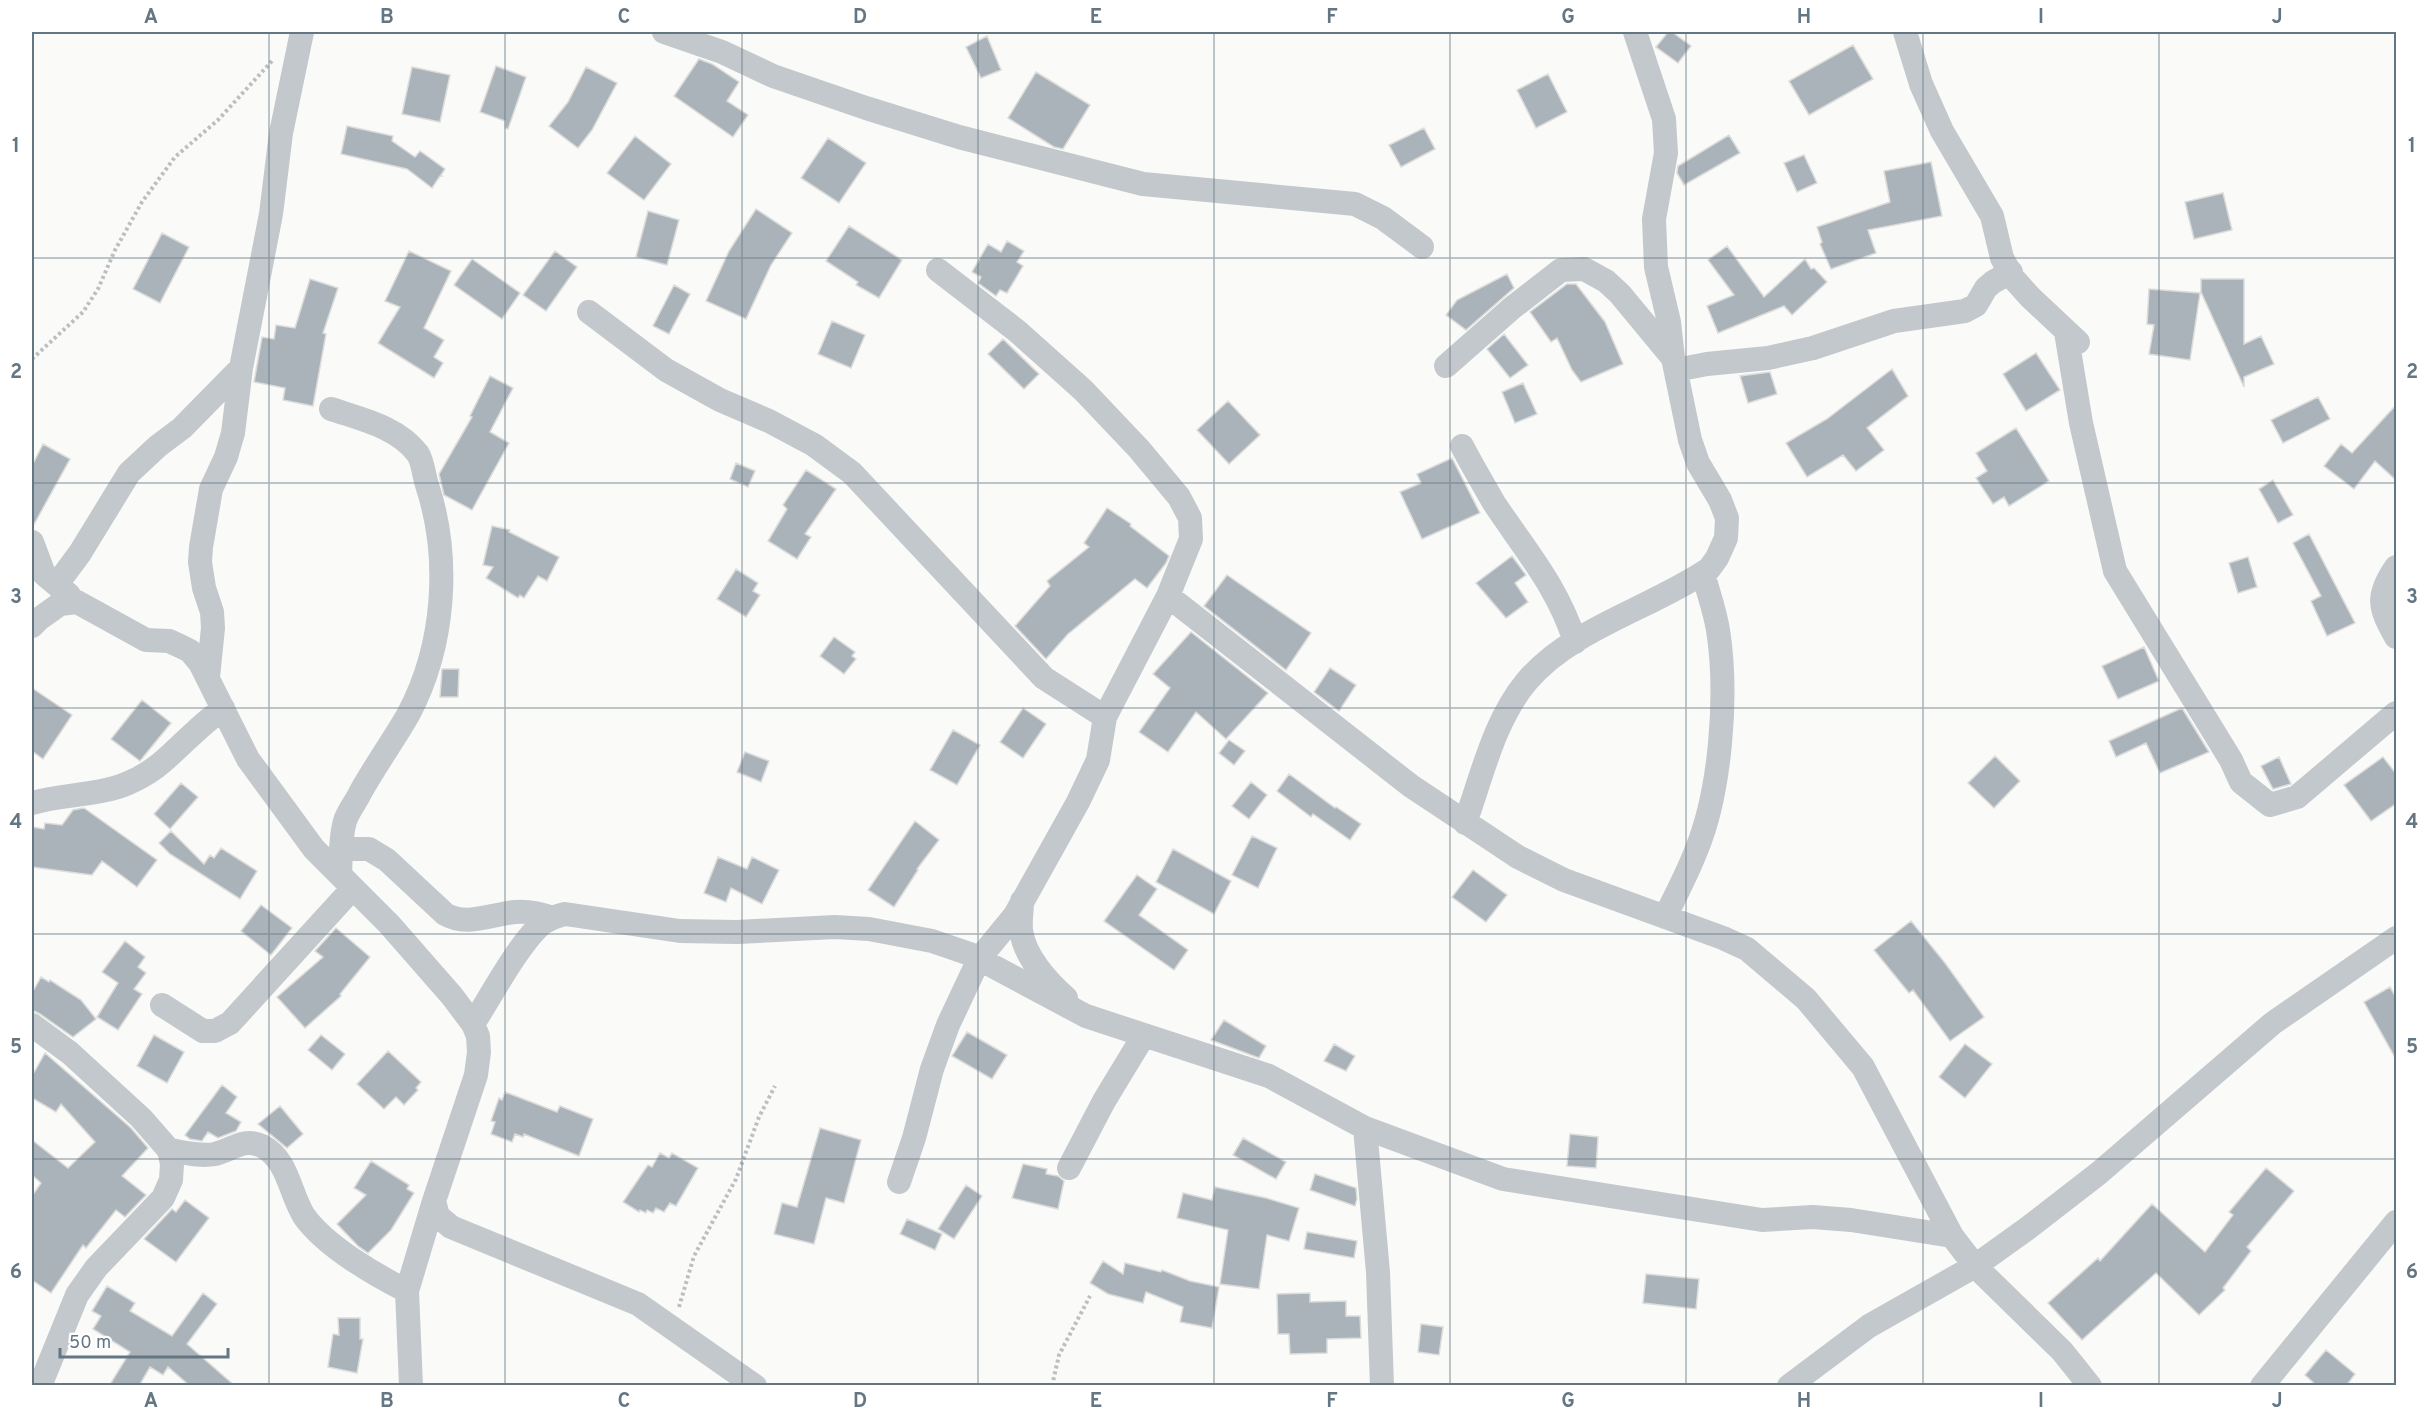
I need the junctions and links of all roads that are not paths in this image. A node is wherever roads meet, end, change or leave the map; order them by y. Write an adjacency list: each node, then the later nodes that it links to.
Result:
1 (302, 32): 11 (street)
2 (664, 32): 5 (street)
3 (1635, 32): 9 (street)
4 (1905, 32): 7 (street)
5 (1422, 247)
6 (938, 270): 18 (street)
7 (2011, 272): 9 (street); 25 (street)
8 (589, 312): 26 (street)
9 (1674, 364): 10 (street); 16 (street)
10 (1446, 366)
11 (241, 368): 17 (street); 23 (street)
12 (331, 409): 29 (street)
13 (1462, 446): 22 (street)
14 (32, 542): 17 (street)
15 (2397, 567): 21 (street)
16 (1703, 573): 22 (street); 32 (street)
17 (57, 584): 19 (street)
18 (1168, 596): 26 (street); 28 (street)
19 (77, 602): 20 (street); 23 (street)
20 (32, 626)
21 (2397, 636)
22 (1575, 642): 28 (street)
23 (208, 677): 24 (street)
24 (223, 708): 27 (street); 30 (street)
25 (2397, 713)
26 (1105, 717): 31 (street)
27 (32, 803)
28 (1465, 823): 32 (street)
29 (341, 849): 30 (street); 33 (street)
30 (346, 881): 36 (street); 38 (street)
31 (1022, 900): 35 (street); 37 (street)
32 (1665, 917): 47 (street)
33 (552, 918): 35 (street); 38 (street)
34 (2397, 938): 48 (street)
35 (979, 959): 37 (street); 44 (street)
36 (162, 1005)
37 (1086, 1016): 40 (street)
38 (473, 1024): 45 (street)
39 (32, 1025): 42 (street)
40 (1144, 1035): 41 (street); 43 (street)
41 (1365, 1128): 47 (street); 53 (street)
42 (169, 1150): 49 (street); 50 (street)
43 (1069, 1168)
44 (898, 1182)
45 (434, 1201): 49 (street); 52 (street)
46 (2397, 1222): 56 (street)
47 (1952, 1236): 48 (street)
48 (1975, 1266): 54 (street); 55 (street)
49 (407, 1291): 51 (street)
50 (40, 1386)
51 (411, 1386)
52 (755, 1386)
53 (1382, 1386)
54 (1789, 1386)
55 (2090, 1386)
56 (2262, 1386)

